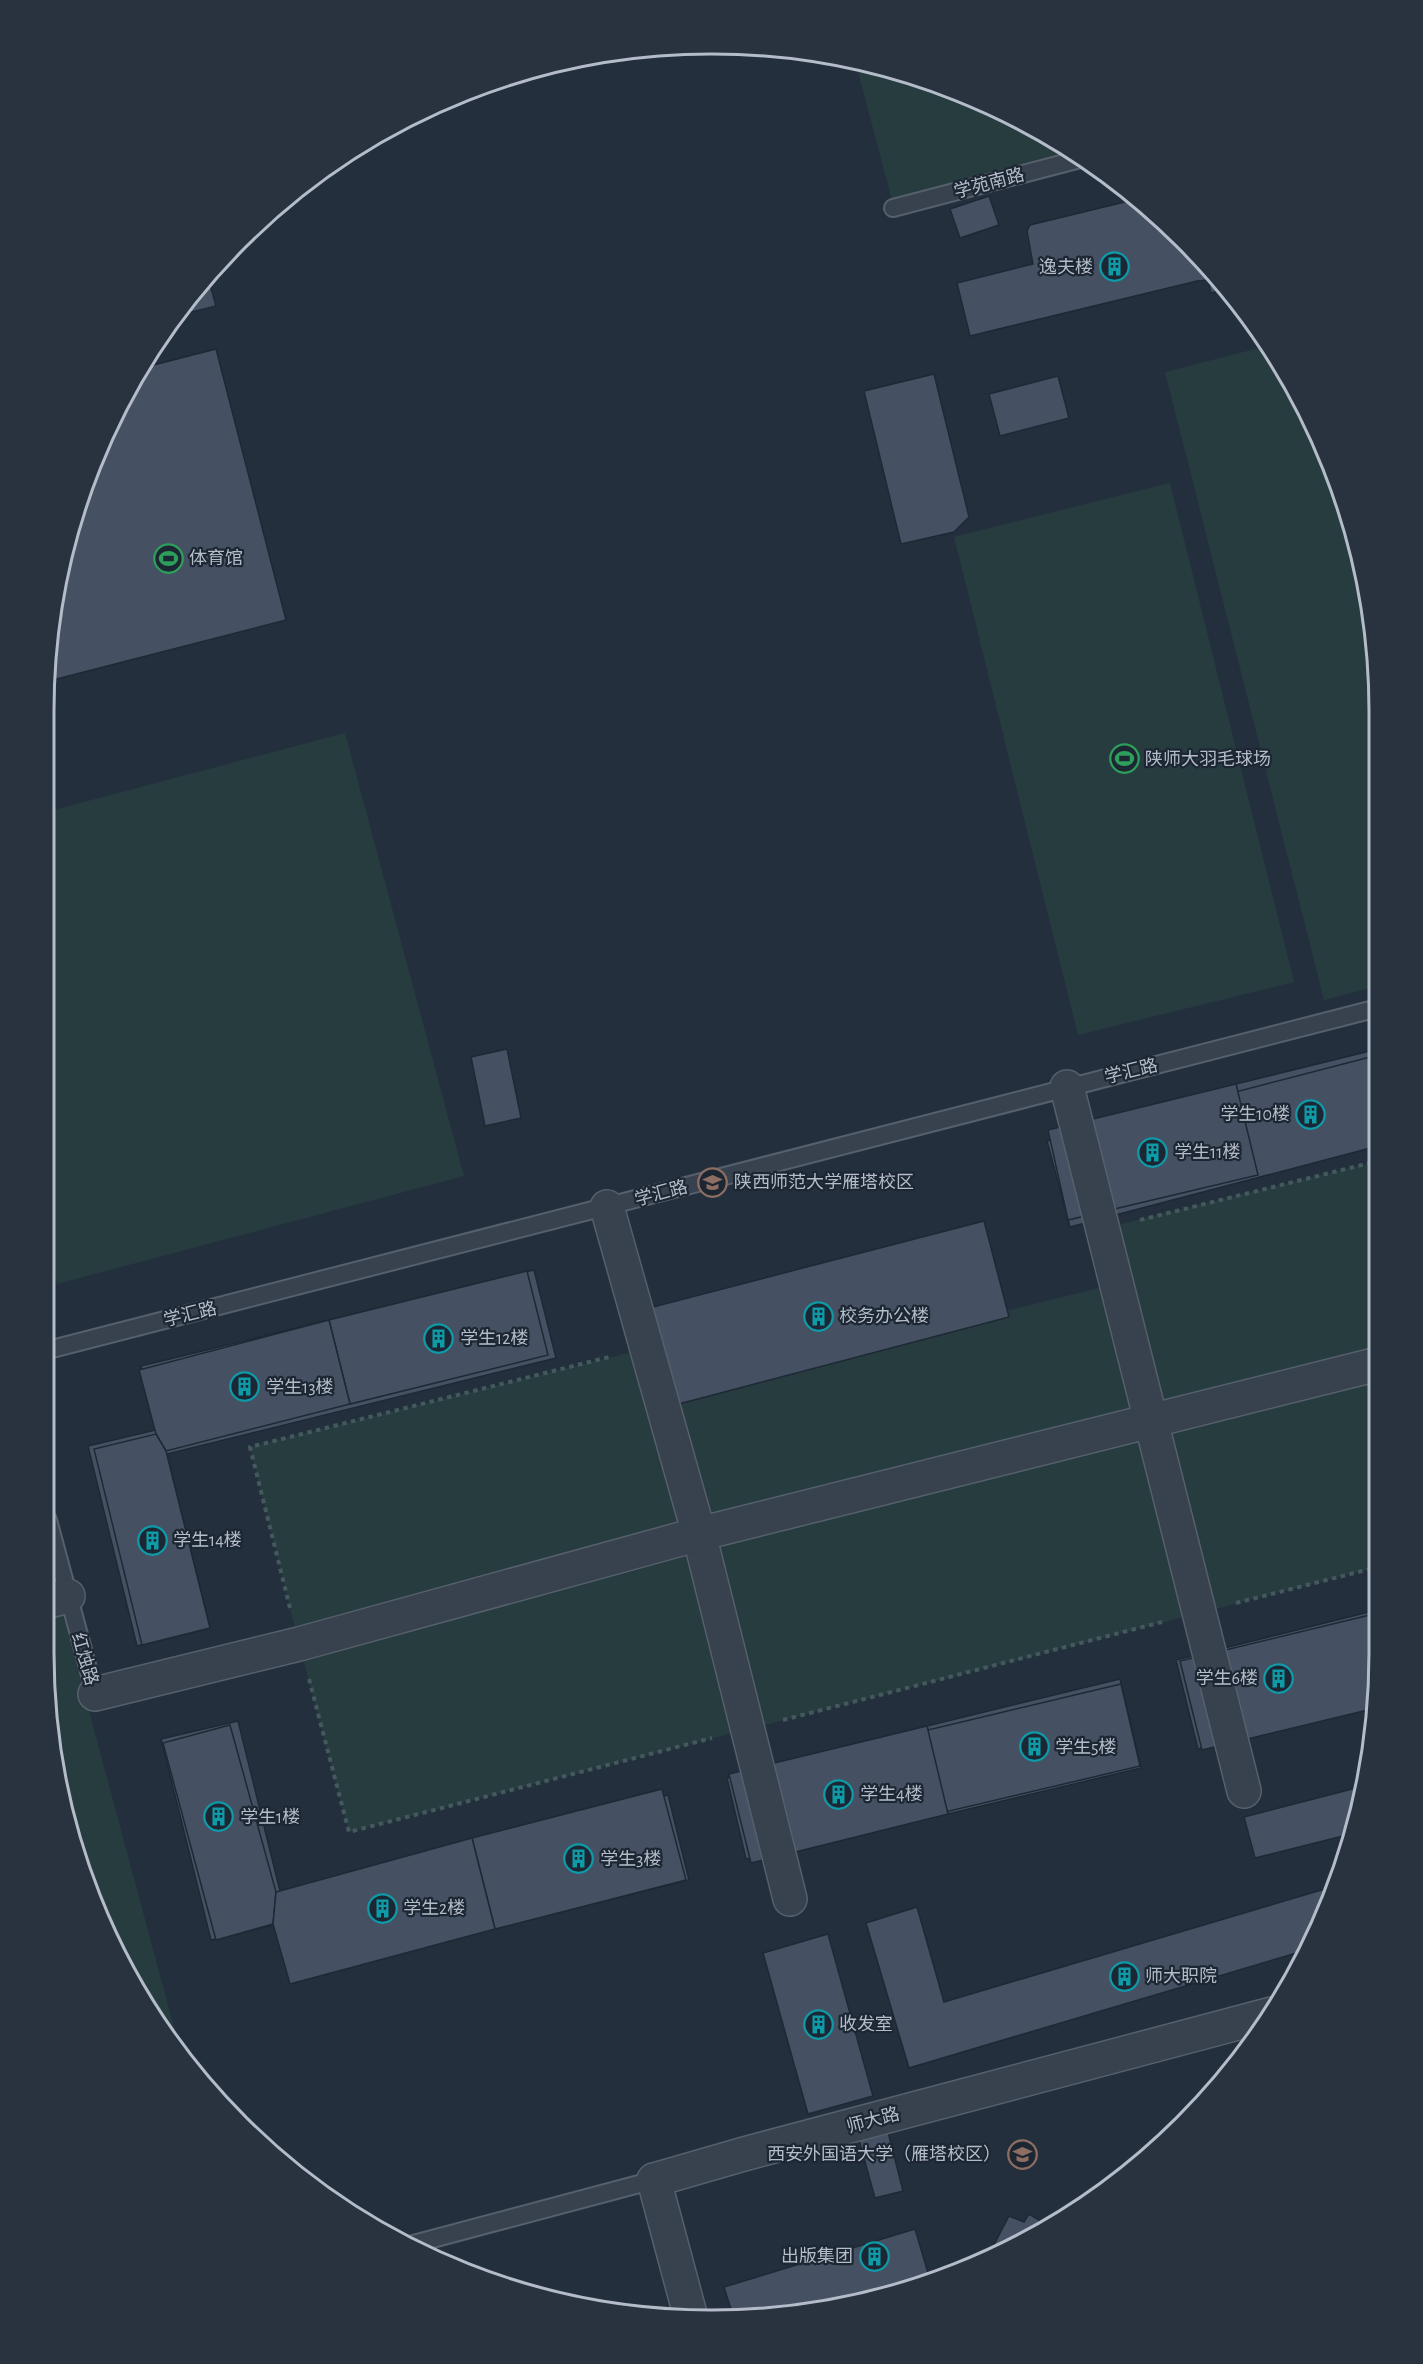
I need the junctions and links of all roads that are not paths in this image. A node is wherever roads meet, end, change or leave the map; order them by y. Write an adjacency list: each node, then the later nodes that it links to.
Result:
1 (1071, 161): 2 (lane, 学苑南路)
2 (893, 208)
3 (1369, 1010): 4 (lane, 学汇路)
4 (1067, 1087): 5 (lane, 学汇路); 8 (street)
5 (607, 1207): 6 (lane, 学汇路); 9 (street)
6 (54, 1348)
7 (1369, 1366): 8 (street)
8 (1152, 1419): 9 (street); 13 (street)
9 (699, 1534): 12 (street); 14 (street)
10 (54, 1567): 11 (lane, 红烛路)
11 (58, 1599): 12 (lane, 红烛路)
12 (95, 1694)
13 (1244, 1791)
14 (790, 1899)
15 (1258, 2018): 16 (street, 师大路)
16 (654, 2180): 17 (lane, 师大路); 18 (street)
17 (421, 2242)
18 (688, 2309)

